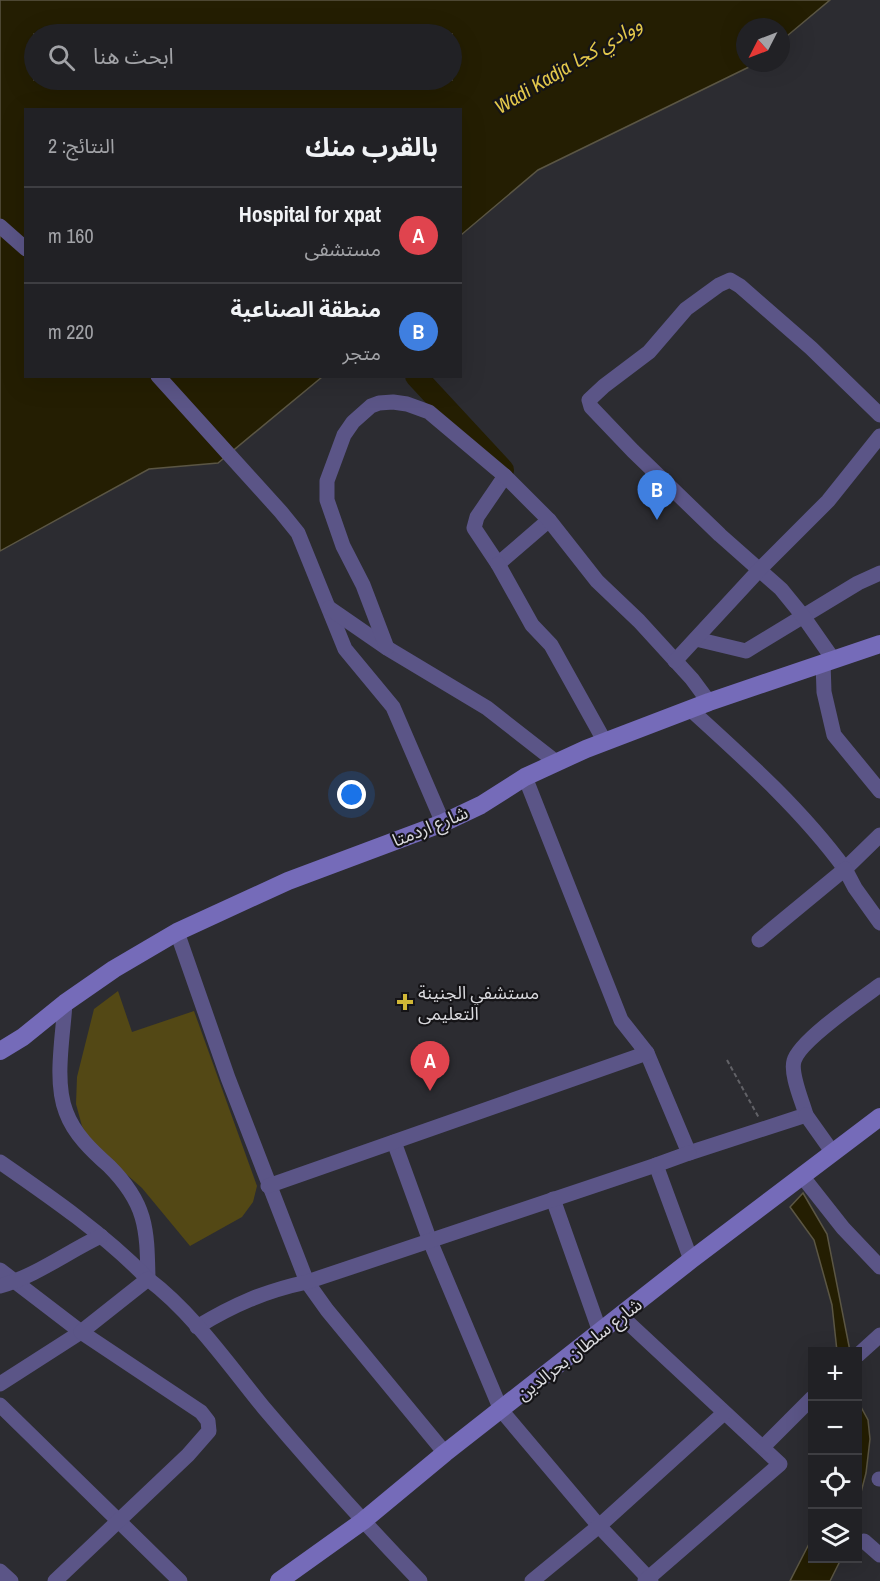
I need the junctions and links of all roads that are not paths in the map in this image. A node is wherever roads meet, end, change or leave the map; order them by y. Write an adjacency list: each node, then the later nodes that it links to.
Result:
1 (0, 226): 2 (street)
2 (24, 247)
3 (160, 378): 11 (street)
4 (880, 415): 9 (street)
5 (880, 436): 9 (street)
6 (505, 476): 7 (street); 8 (street); 15 (street)
7 (549, 520): 8 (street); 16 (street)
8 (498, 564): 20 (street)
9 (760, 569): 12 (street); 13 (street)
10 (880, 573): 12 (street)
11 (329, 608): 15 (street); 24 (street)
12 (803, 616): 13 (street); 17 (street)
13 (696, 639): 16 (street)
14 (880, 644): 17 (main road, شارع اردمتا)
15 (387, 648): 21 (street)
16 (675, 661): 18 (street)
17 (828, 661): 18 (main road, شارع اردمتا); 23 (street)
18 (709, 702): 19 (main road, شارع اردمتا)
19 (692, 710): 20 (main road, شارع اردمتا); 26 (street)
20 (605, 742): 21 (main road, شارع اردمتا)
21 (556, 762): 22 (main road, شارع اردمتا)
22 (525, 777): 24 (main road, شارع اردمتا); 33 (street)
23 (880, 791)
24 (443, 823): 28 (main road, شارع اردمتا)
25 (880, 835): 26 (street)
26 (844, 869): 27 (street); 29 (street)
27 (880, 923)
28 (177, 932): 31 (main road, شارع اردمتا); 42 (street)
29 (759, 940)
30 (880, 985): 34 (street)
31 (65, 1003): 32 (main road, شارع اردمتا); 49 (street)
32 (0, 1051)
33 (647, 1053): 36 (street); 37 (street)
34 (807, 1115): 37 (street); 38 (street)
35 (880, 1118): 38 (main road, شارع سلطان بحرالدين)
36 (394, 1142): 42 (street); 45 (street)
37 (688, 1153): 40 (street)
38 (833, 1153): 41 (main road, شارع سلطان بحرالدين)
39 (0, 1162): 44 (street)
40 (656, 1166): 43 (street); 46 (street)
41 (802, 1176): 46 (main road, شارع سلطان بحرالدين); 47 (street)
42 (268, 1186): 51 (street)
43 (553, 1199): 45 (street); 56 (street)
44 (101, 1236): 49 (street); 50 (street)
45 (430, 1241): 51 (street); 62 (street)
46 (691, 1260): 53 (main road, شارع سلطان بحرالدين)
47 (880, 1268)
48 (0, 1270): 50 (street)
49 (148, 1279): 54 (street); 55 (street)
50 (17, 1282): 52 (street); 55 (street)
51 (306, 1282): 54 (street); 65 (street)
52 (0, 1286)
53 (621, 1316): 56 (main road, شارع سلطان بحرالدين); 63 (street)
54 (197, 1327): 66 (street)
55 (81, 1332): 59 (street); 67 (street)
56 (600, 1332): 62 (main road, شارع سلطان بحرالدين)
57 (880, 1335): 58 (street)
58 (862, 1351)
59 (0, 1384)
60 (810, 1401): 64 (street)
61 (0, 1405): 67 (street)
62 (501, 1410): 65 (main road, شارع سلطان بحرالدين); 68 (street)
63 (724, 1413): 64 (street); 68 (street)
64 (763, 1448): 72 (street)
65 (445, 1453): 66 (main road, شارع سلطان بحرالدين)
66 (363, 1521): 76 (main road, شارع سلطان بحرالدين); 77 (street)
67 (118, 1522): 74 (street); 75 (street)
68 (599, 1526): 72 (street); 78 (street)
69 (864, 1541): 70 (street)
70 (880, 1555)
71 (0, 1571): 73 (street)
72 (648, 1580)
73 (11, 1581)
74 (55, 1581)
75 (180, 1581)
76 (279, 1581)
77 (420, 1581)
78 (532, 1581)

